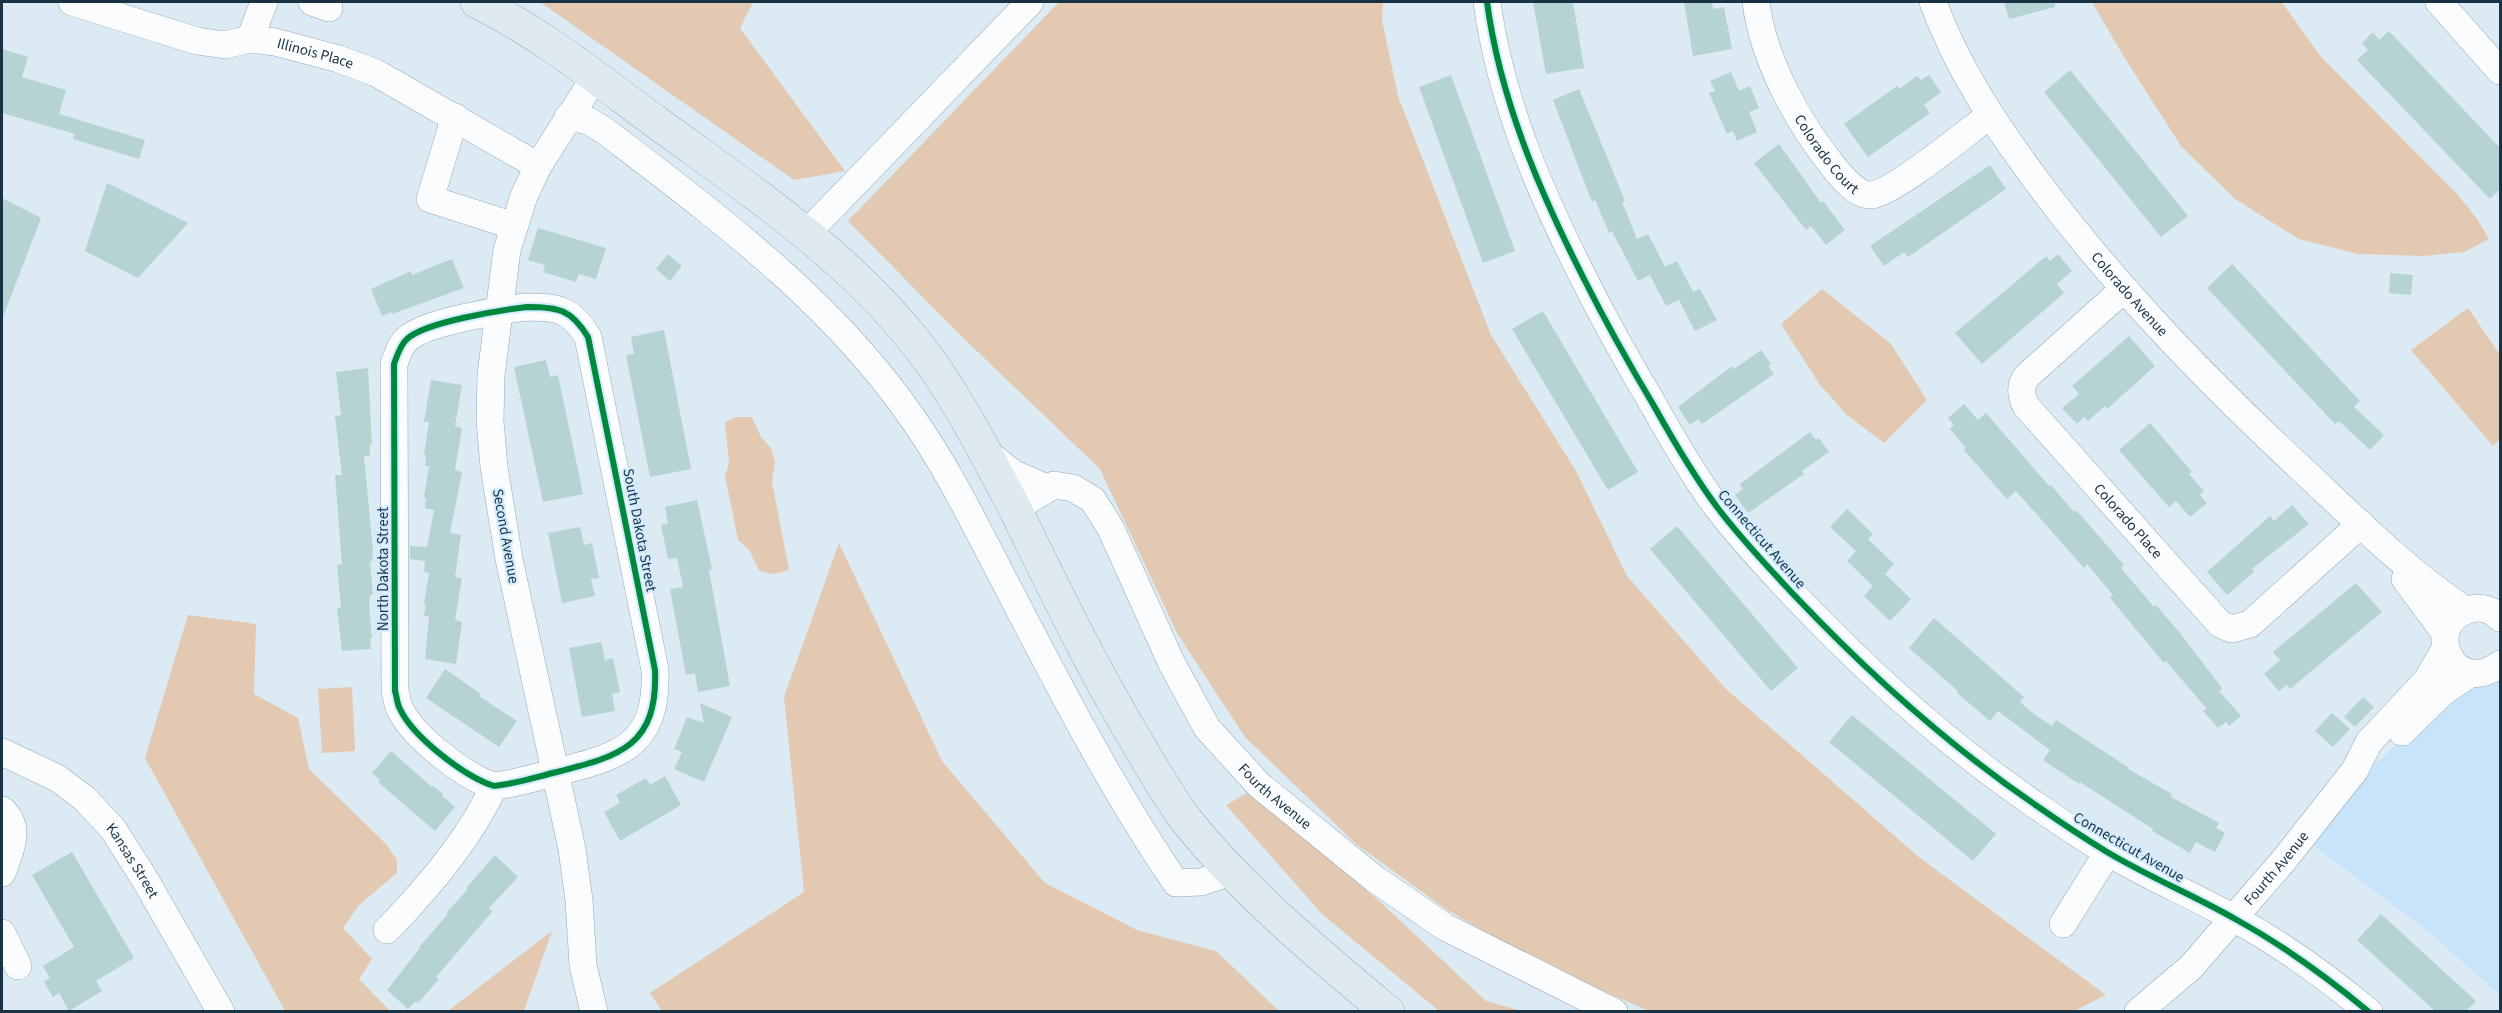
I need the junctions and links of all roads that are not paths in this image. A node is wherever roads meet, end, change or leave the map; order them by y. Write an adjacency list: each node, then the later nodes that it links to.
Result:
1 (72, 2): 9 (street, Illinois Place)
2 (264, 2): 9 (street)
3 (477, 2): 11 (main road)
4 (1030, 2): 17 (street)
5 (1487, 2): 34 (street, Connecticut Avenue)
6 (1756, 2): 12 (street, Colorado Court)
7 (1933, 2): 12 (street, Colorado Avenue)
8 (2439, 2): 10 (street)
9 (250, 39): 13 (street, Illinois Place)
10 (2500, 70)
11 (595, 77): 14 (street, Second Avenue); 17 (main road)
12 (1990, 115): 18 (street, Colorado Avenue)
13 (455, 117): 15 (street, Illinois Place); 16 (street)
14 (568, 117): 15 (street, Second Avenue); 35 (street)
15 (538, 166): 16 (street, Second Avenue)
16 (514, 226): 19 (street, Second Avenue)
17 (806, 234): 20 (main road)
18 (2124, 288): 23 (street, Colorado Avenue); 23 (street, Colorado Place)
19 (498, 310): 31 (street, Second Avenue); 31 (street, South Dakota Street); 32 (street, North Dakota Street)
20 (986, 452): 21 (street, Fourth Avenue); 22 (main road)
21 (1047, 488): 22 (street); 45 (street, Fourth Avenue)
22 (1014, 508): 35 (main road)
23 (2361, 524): 24 (street, Colorado Avenue)
24 (2380, 543): 25 (street, Colorado Avenue); 26 (street, Colorado Avenue)
25 (2488, 610): 26 (street, Fourth Avenue)
26 (2445, 641): 28 (street, Colorado Avenue); 30 (street, Fourth Avenue)
27 (2500, 664): 28 (street, Fourth Avenue)
28 (2471, 673): 30 (street, Fourth Avenue)
29 (5, 761): 42 (street, Kansas Street)
30 (2355, 770): 37 (street, Fourth Avenue)
31 (557, 772): 32 (street); 43 (street, Second Avenue)
32 (494, 786): 39 (street)
33 (2, 810): 36 (street)
34 (2108, 852): 37 (street, Connecticut Avenue); 38 (street)
35 (1234, 872): 44 (main road)
36 (2, 873)
37 (2235, 919): 46 (street, Fourth Avenue); 47 (street, Connecticut Avenue)
38 (2063, 924)
39 (387, 930)
40 (2, 933): 41 (street)
41 (18, 966)
42 (221, 1011)
43 (594, 1011)
44 (1388, 1011)
45 (1614, 1011)
46 (2138, 1011)
47 (2369, 1011)

